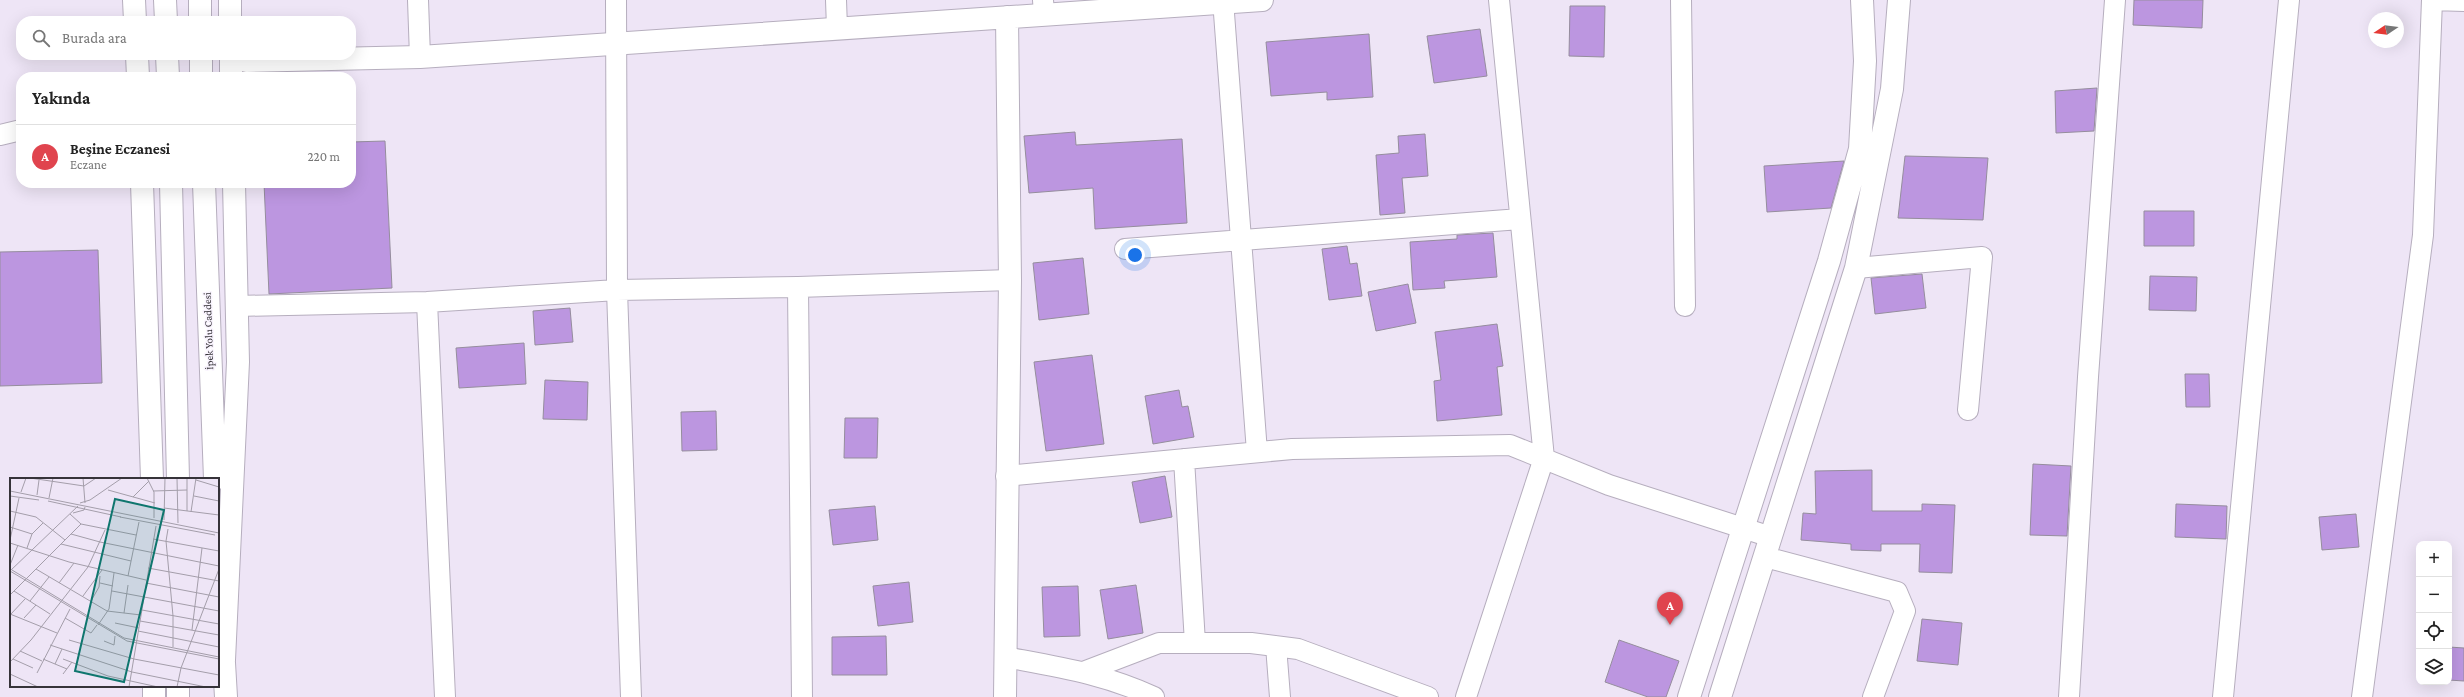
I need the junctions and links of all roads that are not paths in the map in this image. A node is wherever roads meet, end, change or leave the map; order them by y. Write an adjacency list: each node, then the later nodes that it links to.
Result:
1 (134, 0): 18 (main road)
2 (165, 0): 19 (main road)
3 (200, 0): 20 (main road)
4 (230, 0): 21 (main road)
5 (418, 0): 26 (street)
6 (616, 0): 24 (street)
7 (836, 0): 23 (street)
8 (1262, 0): 15 (main road)
9 (1499, 0): 41 (street)
10 (1681, 0): 50 (street)
11 (1862, 0): 59 (main road)
12 (1899, 0): 44 (main road)
13 (2115, 0): 80 (street)
14 (2289, 0): 81 (street)
15 (1223, 1): 17 (main road); 42 (street)
16 (2464, 1): 82 (street)
17 (1044, 7): 22 (main road)
18 (135, 16)
19 (166, 16)
20 (200, 16)
21 (230, 16)
22 (1008, 17): 23 (main road); 45 (main road)
23 (837, 28): 24 (main road)
24 (617, 43): 26 (main road); 47 (street)
25 (356, 57): 26 (main road)
26 (420, 57)
27 (137, 60): 31 (main road)
28 (167, 60): 32 (main road)
29 (201, 60): 33 (main road)
30 (237, 60): 34 (main road)
31 (138, 72)
32 (168, 72)
33 (202, 72)
34 (234, 72)
35 (16, 131): 36 (street)
36 (0, 135)
37 (142, 188): 56 (main road)
38 (170, 188): 57 (main road)
39 (204, 188): 58 (main road, İpek Yolu Caddesi)
40 (234, 188): 49 (main road)
41 (1520, 219): 42 (street); 53 (street)
42 (1241, 241): 43 (street); 52 (street)
43 (1125, 249)
44 (1856, 268): 51 (street); 60 (main road)
45 (1010, 280): 46 (street); 55 (main road)
46 (798, 287): 47 (street); 71 (street)
47 (616, 290): 48 (street); 70 (street)
48 (427, 302): 49 (street); 69 (street)
49 (237, 306): 66 (main road)
50 (1685, 306)
51 (1968, 410)
52 (1257, 452): 53 (street); 54 (street)
53 (1544, 458): 59 (street); 76 (street)
54 (1184, 459): 55 (street); 63 (street)
55 (1006, 476): 65 (main road)
56 (152, 478)
57 (178, 478)
58 (215, 478)
59 (1743, 528): 60 (street); 77 (main road)
60 (1771, 537): 62 (main road)
61 (219, 557): 66 (main road)
62 (1764, 557): 78 (main road); 79 (street)
63 (1195, 643): 64 (street); 67 (street)
64 (1276, 646): 74 (street); 75 (street)
65 (1005, 657): 67 (street); 72 (main road)
66 (224, 660): 68 (main road)
67 (1083, 672): 73 (street)
68 (226, 697)
69 (445, 697)
70 (631, 697)
71 (802, 697)
72 (1005, 697)
73 (1154, 697)
74 (1280, 697)
75 (1428, 697)
76 (1466, 697)
77 (1689, 697)
78 (1720, 697)
79 (1873, 697)
80 (2069, 697)
81 (2223, 697)
82 (2362, 697)

